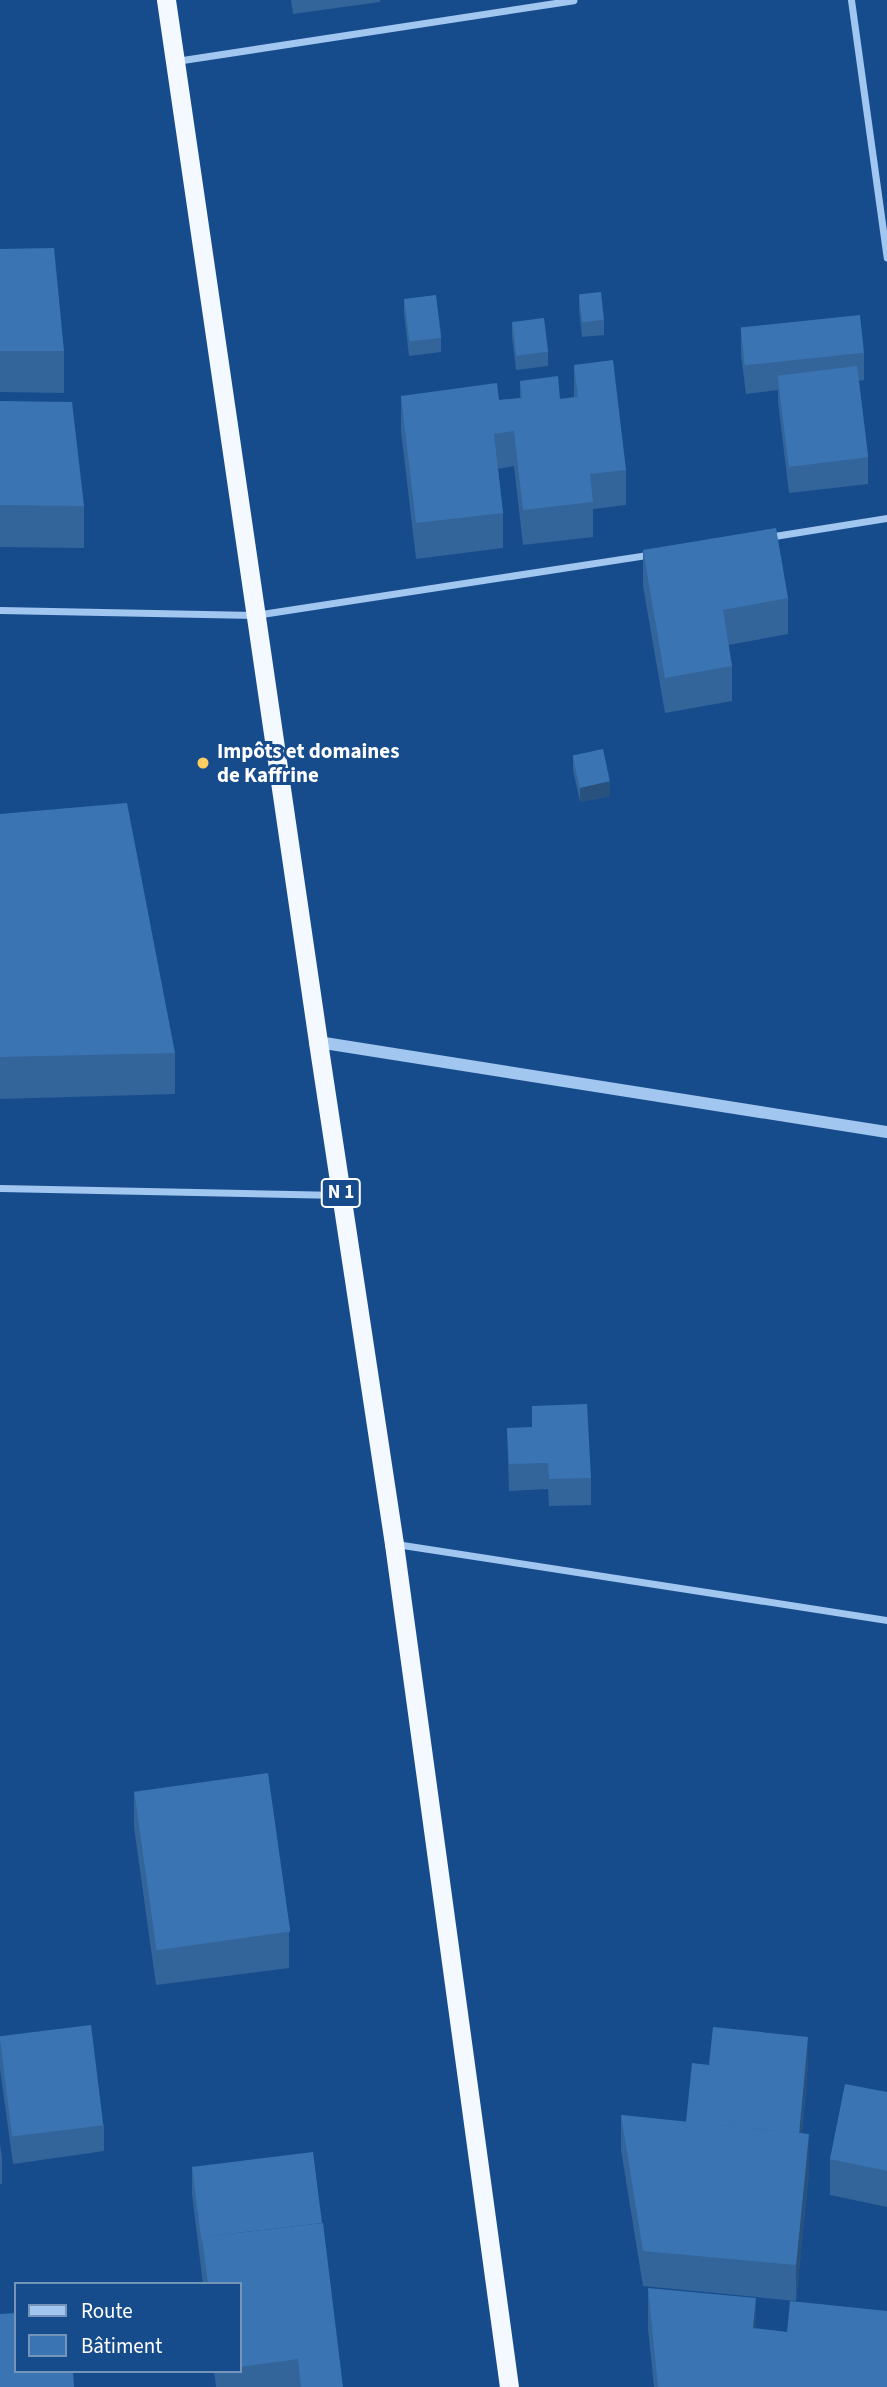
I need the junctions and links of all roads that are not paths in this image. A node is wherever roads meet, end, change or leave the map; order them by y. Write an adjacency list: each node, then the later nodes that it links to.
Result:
1 (166, 0): 4 (highway, N 1)
2 (573, 0): 4 (street)
3 (851, 0): 5 (street)
4 (175, 61): 10 (highway, N 1)
5 (887, 258)
6 (887, 518): 7 (street)
7 (763, 537)
8 (654, 554): 10 (street)
9 (0, 610): 10 (street)
10 (255, 615): 11 (highway, N 1)
11 (318, 1042): 12 (street); 14 (highway, N 1)
12 (887, 1132)
13 (0, 1188): 14 (street)
14 (341, 1195): 15 (highway, N 1)
15 (394, 1544): 16 (street); 17 (highway, N 1)
16 (887, 1620)
17 (509, 2387)

